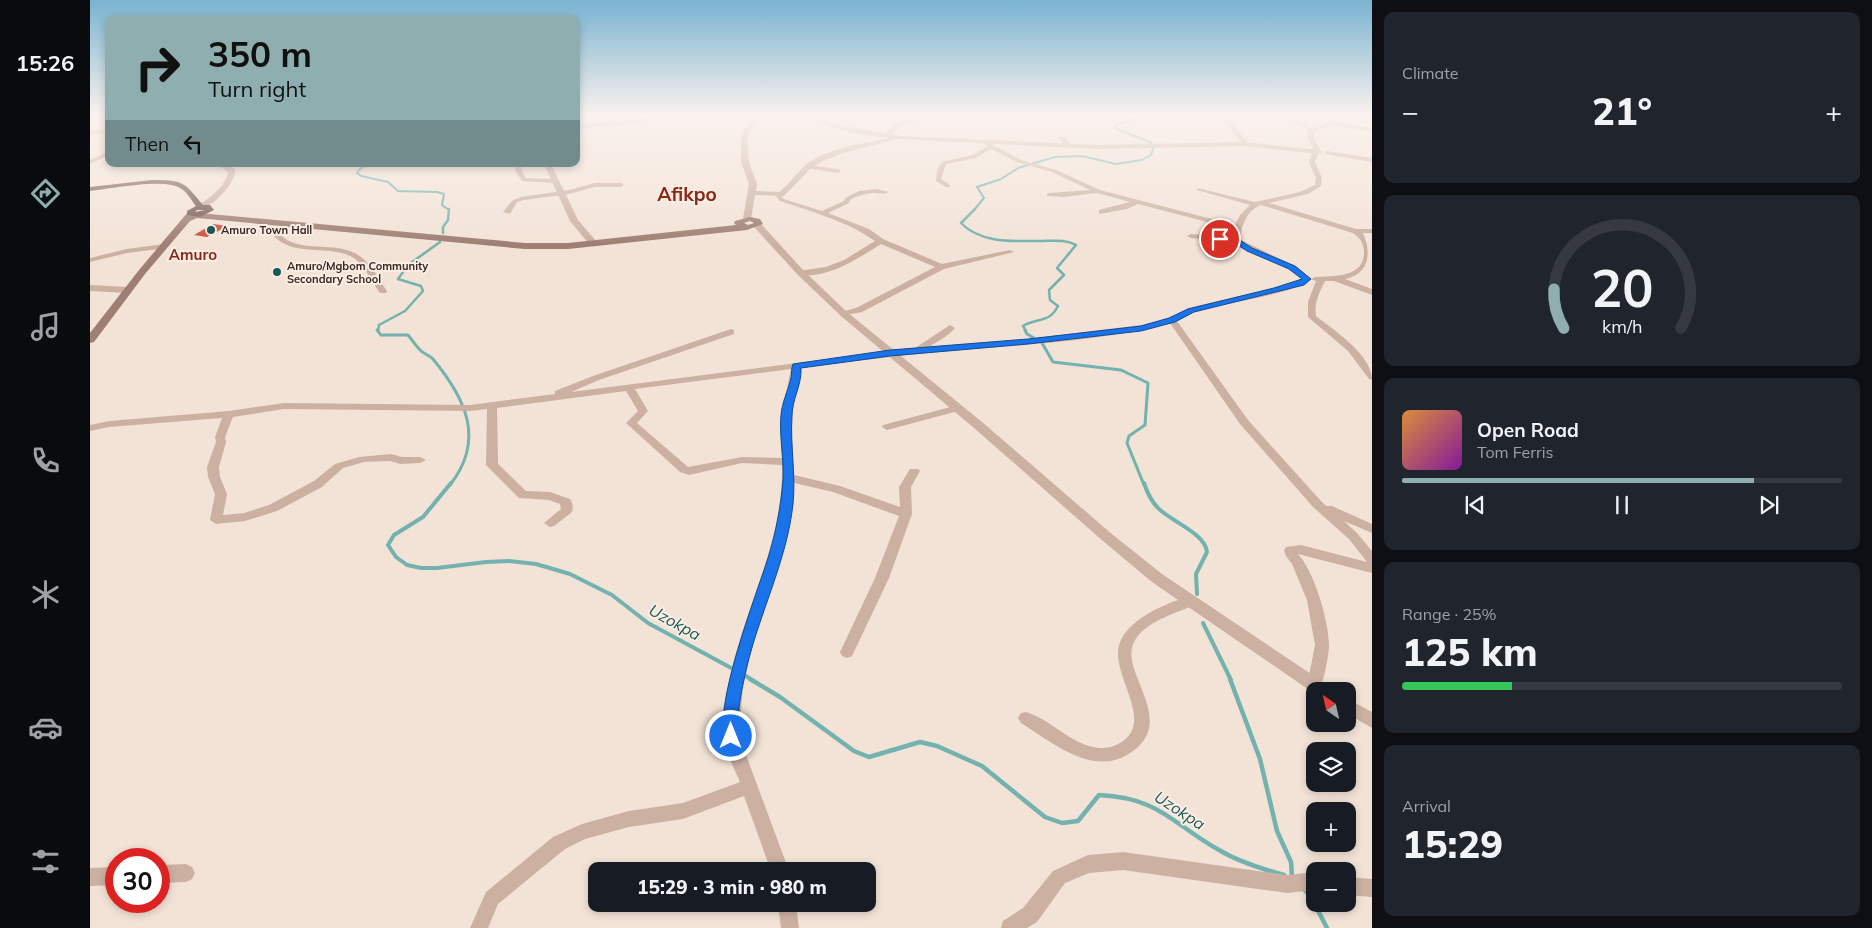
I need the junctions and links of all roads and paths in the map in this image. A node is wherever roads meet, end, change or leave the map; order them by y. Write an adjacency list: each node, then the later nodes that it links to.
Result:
1 (746, 158): 21 (street)
2 (825, 158): 11 (street)
3 (967, 158): 15 (street)
4 (1019, 158): 18 (street)
5 (1316, 158): 25 (street)
6 (1359, 158): 7 (street)
7 (1372, 160)
8 (226, 167): 26 (street)
9 (520, 167): 13 (street)
10 (548, 167): 13 (street)
11 (808, 167): 12 (street); 22 (street)
12 (838, 171)
13 (554, 181): 20 (street)
14 (621, 185): 20 (street)
15 (948, 186)
16 (90, 189): 26 (main road)
17 (1199, 189): 25 (street)
18 (1098, 190): 23 (street); 24 (street)
19 (886, 192): 29 (street)
20 (559, 193): 27 (street); 38 (street)
21 (753, 193): 22 (street); 31 (street)
22 (778, 195): 29 (street)
23 (1049, 195)
24 (1138, 201): 28 (street); 32 (street)
25 (1258, 203): 32 (street); 33 (street)
26 (200, 211): 30 (main road); 38 (main road); 39 (main road)
27 (507, 212)
28 (1102, 212)
29 (823, 214): 37 (street)
30 (287, 224): 38 (main road); 49 (street)
31 (747, 224): 38 (main road); 43 (street)
32 (1237, 228): 36 (street)
33 (1356, 231): 34 (street); 46 (street)
34 (1372, 231)
35 (1191, 236): 36 (street)
36 (1235, 240): 44 (street)
37 (880, 241): 42 (street); 43 (street)
38 (592, 242)
39 (164, 246): 41 (street); 48 (main road)
40 (1010, 252): 42 (street)
41 (90, 260)
42 (941, 267): 51 (street)
43 (801, 274): 51 (street)
44 (1307, 279): 45 (street); 52 (street)
45 (1322, 279): 46 (street); 59 (street)
46 (1336, 279): 50 (street)
47 (90, 288): 48 (street)
48 (128, 290): 55 (main road)
49 (383, 291)
50 (1372, 292)
51 (844, 314): 57 (street)
52 (1172, 320): 56 (street); 71 (street)
53 (950, 328): 56 (street)
54 (731, 332): 61 (street)
55 (90, 340)
56 (916, 351): 57 (street)
57 (890, 353): 58 (street); 63 (street)
58 (796, 366): 60 (street); 68 (street)
59 (1372, 377)
60 (629, 387): 61 (street); 68 (street)
61 (553, 396): 62 (street)
62 (492, 406): 64 (street); 73 (street)
63 (958, 408): 65 (street); 77 (street)
64 (228, 414): 66 (street); 67 (street)
65 (887, 427)
66 (90, 428)
67 (420, 460)
68 (787, 462): 70 (street)
69 (914, 471): 72 (street)
70 (788, 478): 72 (street); 84 (street)
71 (1318, 504): 74 (street); 75 (street)
72 (906, 514): 78 (street)
73 (550, 523)
74 (1372, 528)
75 (1372, 560)
76 (1372, 568): 80 (street)
77 (1190, 601): 79 (street); 82 (street)
78 (847, 652)
79 (1309, 682)
80 (1319, 682)
81 (1356, 711): 83 (street)
82 (1026, 718)
83 (1372, 721)
84 (750, 786): 85 (street); 94 (street)
85 (777, 862)
86 (186, 873): 87 (street)
87 (170, 874)
88 (105, 876): 89 (street)
89 (90, 877)
90 (1306, 882): 96 (street)
91 (1356, 887): 92 (street)
92 (1372, 888)
93 (788, 912): 95 (street)
94 (479, 928)
95 (790, 928)
96 (1010, 928)

